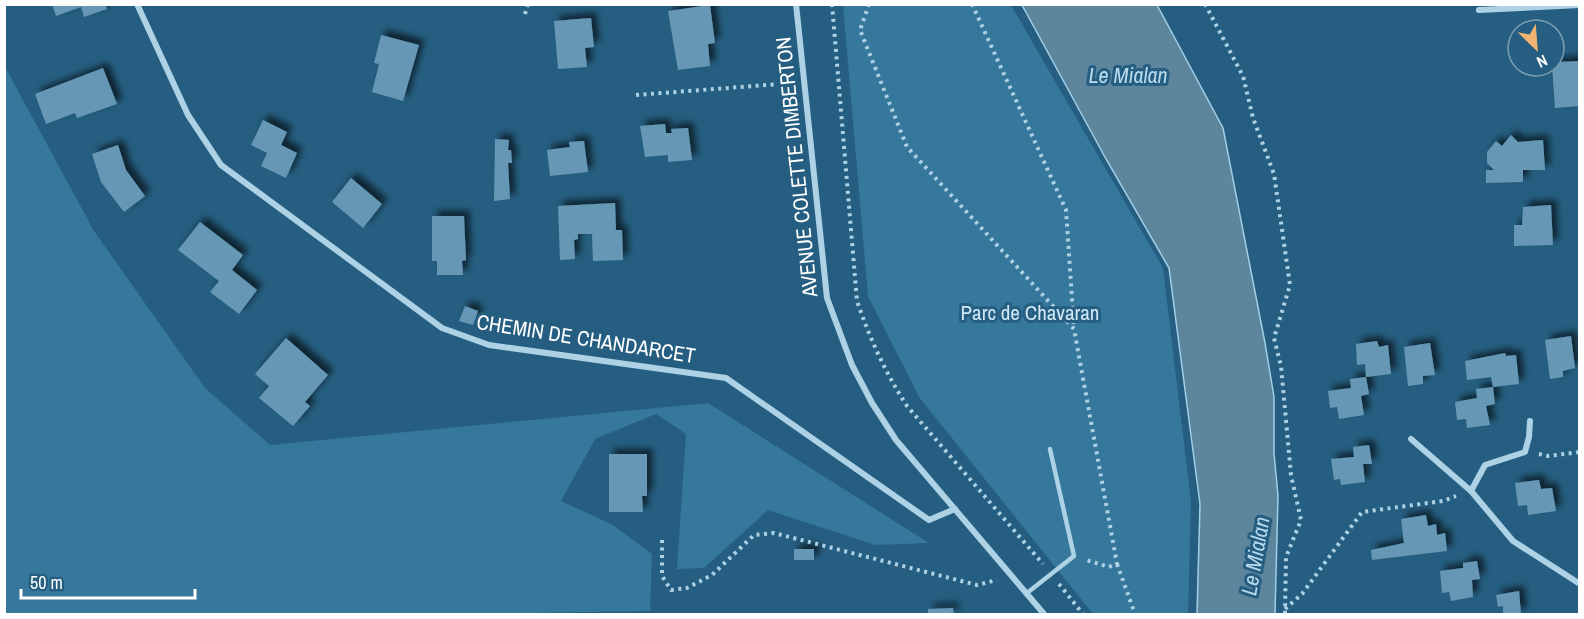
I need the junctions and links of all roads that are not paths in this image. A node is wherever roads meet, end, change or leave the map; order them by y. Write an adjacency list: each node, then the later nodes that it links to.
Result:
1 (137, 4): 9 (street, CHEMIN DE CHANDARCET)
2 (796, 4): 9 (street, AVENUE COLETTE DIMBERTON)
3 (1580, 5): 4 (street)
4 (1479, 10)
5 (1530, 421): 8 (street)
6 (1411, 439): 8 (street)
7 (1050, 449): 11 (lane)
8 (1471, 491): 10 (street)
9 (955, 509): 11 (street, AVENUE COLETTE DIMBERTON)
10 (1580, 584)
11 (1027, 593): 12 (street, AVENUE COLETTE DIMBERTON)
12 (1044, 615)

